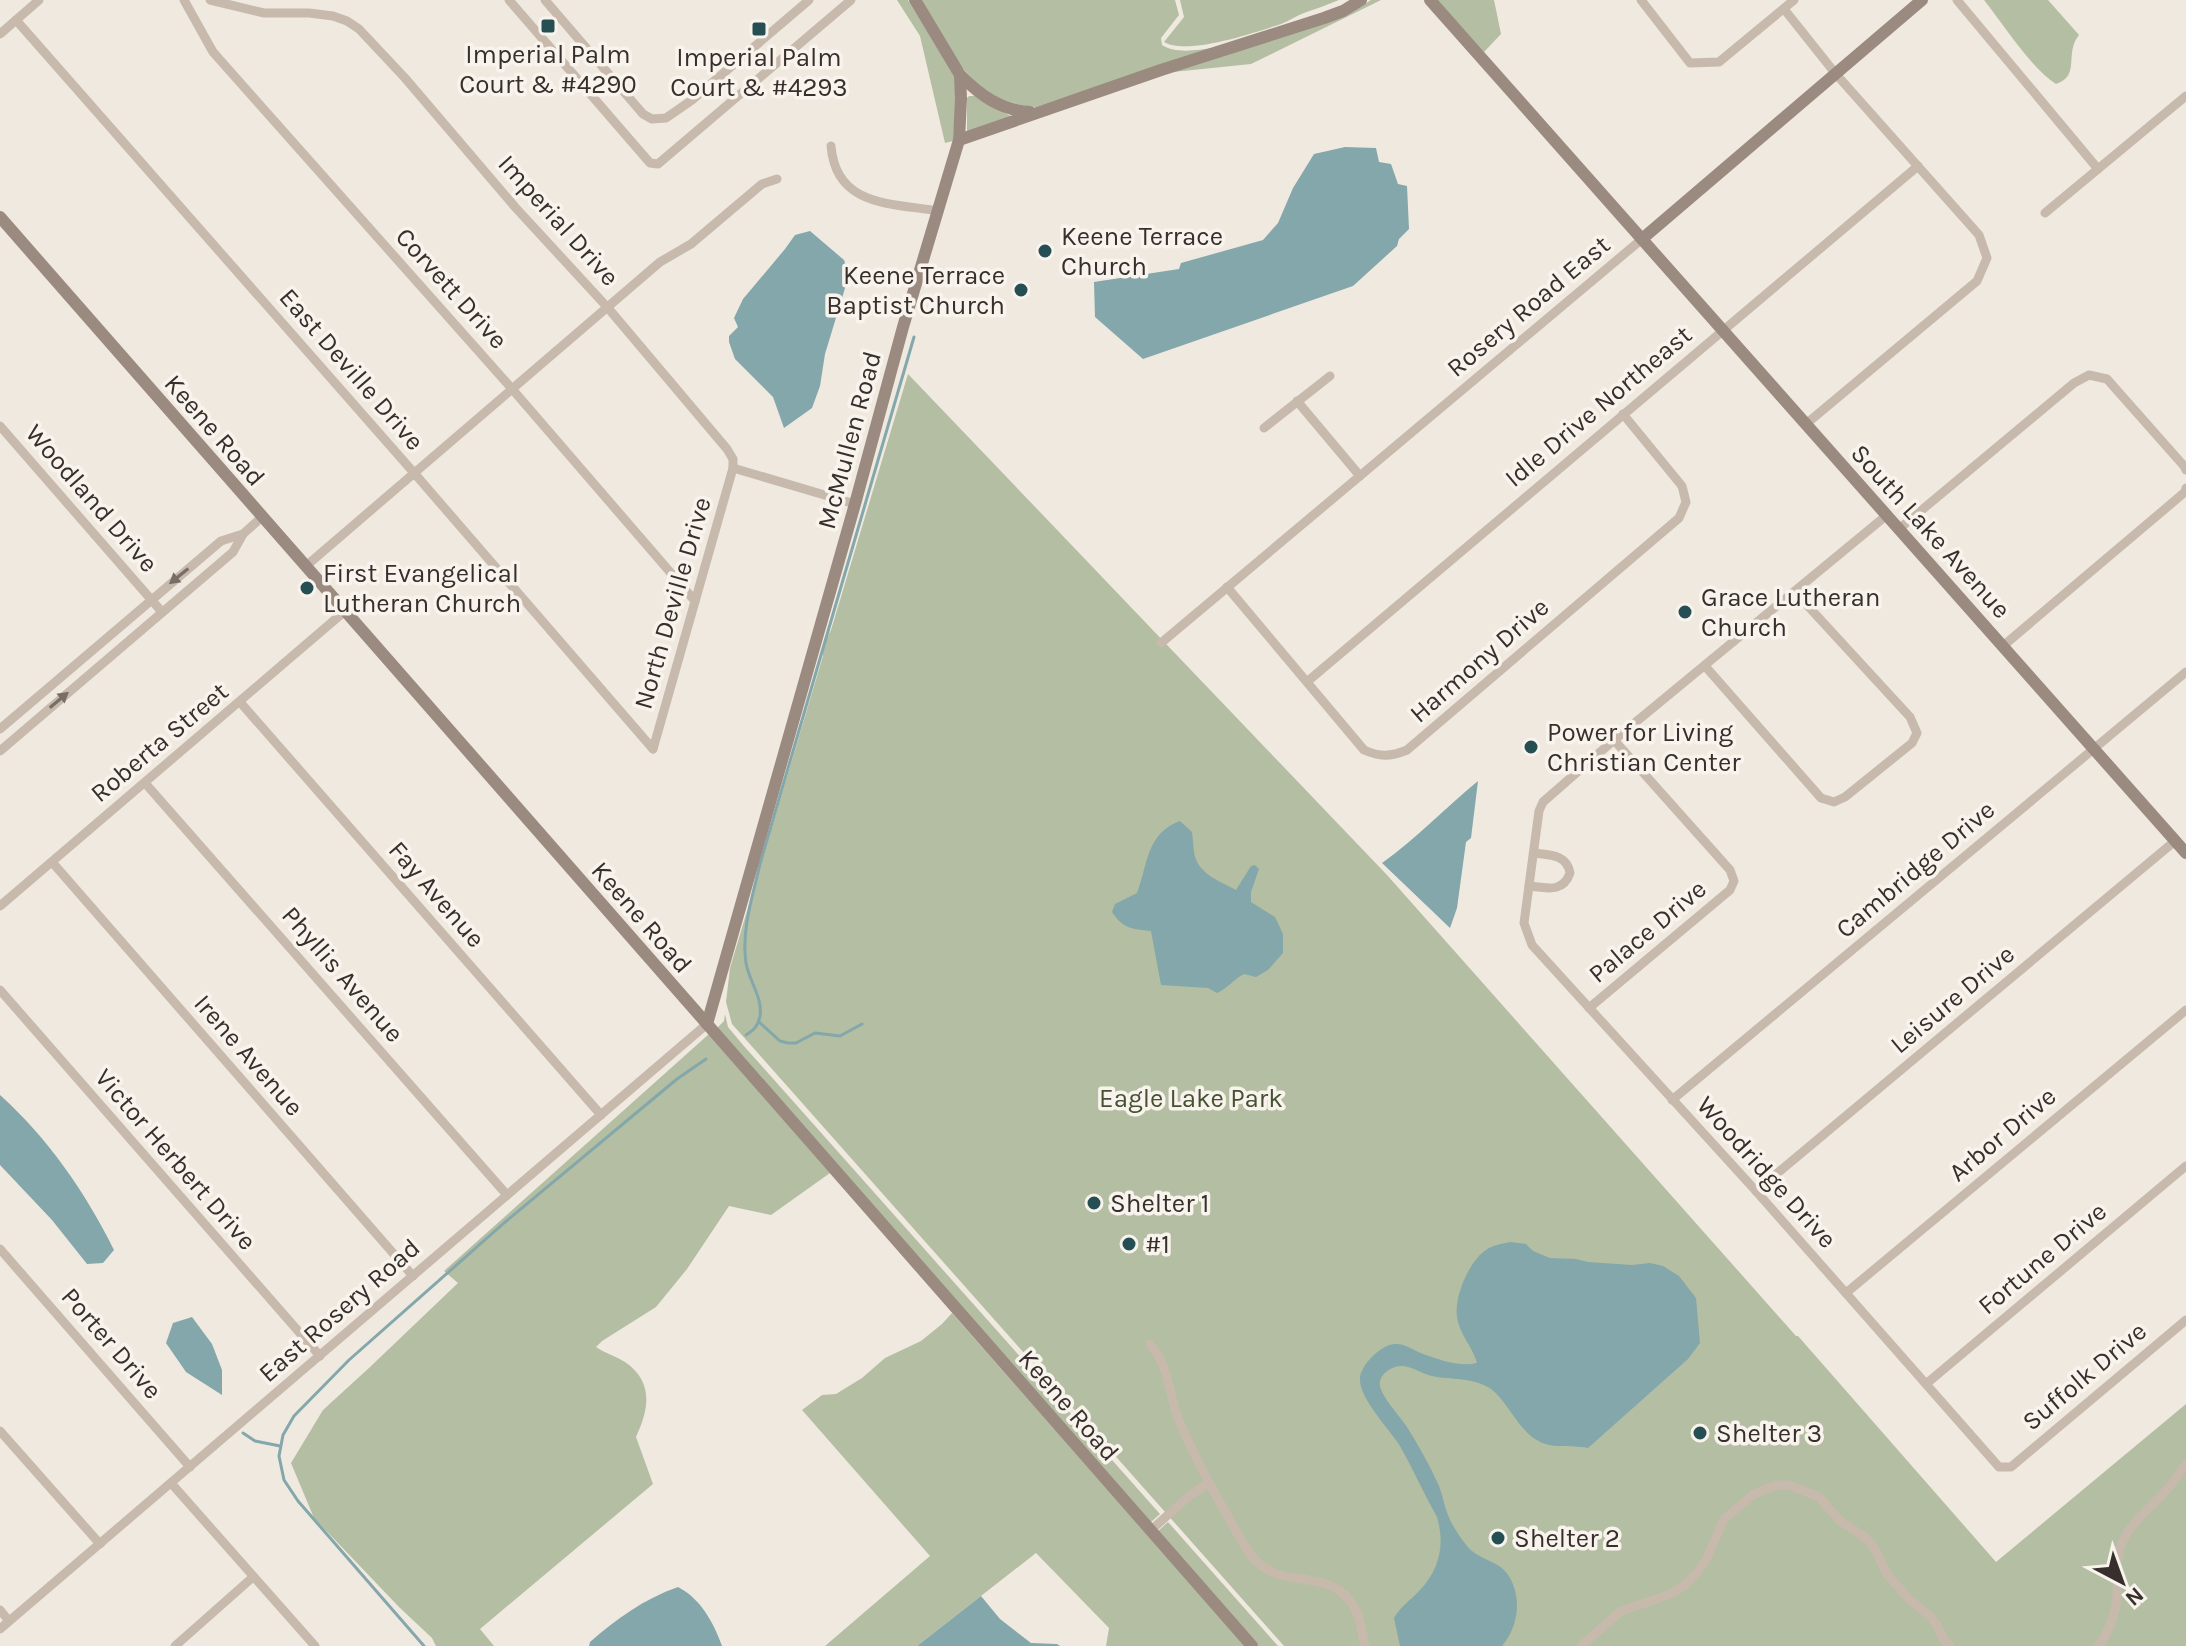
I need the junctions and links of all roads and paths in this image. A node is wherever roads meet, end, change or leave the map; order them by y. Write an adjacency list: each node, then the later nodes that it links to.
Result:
1 (39, 0): 16 (street)
2 (184, 0): 34 (street, Corvett Drive)
3 (210, 0): 31 (street, Imperial Drive)
4 (509, 0): 6 (street)
5 (809, 0): 14 (street)
6 (851, 0)
7 (915, 0): 19 (street)
8 (1361, 0): 21 (street)
9 (1430, 0): 30 (street, South Lake Avenue)
10 (1641, 0): 15 (street)
11 (1794, 0): 15 (street)
12 (1922, 0): 18 (street, Rosery Road East)
13 (1957, 0): 25 (street)
14 (551, 2)
15 (1784, 9): 18 (street)
16 (16, 20): 17 (street); 42 (street, East Deville Drive)
17 (0, 34)
18 (1835, 73): 24 (street); 30 (street, Rosery Road East)
19 (960, 75): 21 (street); 22 (street, McMullen Road)
20 (2186, 96): 25 (street)
21 (1037, 113): 22 (street)
22 (959, 140): 27 (street, McMullen Road)
23 (831, 146): 27 (street)
24 (1918, 166): 32 (street, Idle Drive Northeast); 37 (street)
25 (2098, 169): 28 (street)
26 (777, 179): 31 (street)
27 (939, 211): 45 (street, McMullen Road)
28 (2045, 213)
29 (0, 217): 47 (street, Keene Road)
30 (1642, 239): 32 (street, South Lake Avenue); 43 (street, Rosery Road East)
31 (608, 308): 34 (street); 40 (street, Imperial Drive)
32 (1722, 330): 36 (street, Idle Drive Northeast); 37 (street, South Lake Avenue)
33 (1330, 376): 35 (street)
34 (513, 390): 42 (street); 54 (street, Corvett Drive)
35 (1297, 401): 39 (street); 43 (street)
36 (1623, 414): 61 (street, Idle Drive Northeast); 61 (street, Harmony Drive)
37 (1806, 424): 46 (street, South Lake Avenue)
38 (0, 426): 53 (street, Woodland Drive)
39 (1264, 428)
40 (733, 468): 45 (street); 54 (street, North Deville Drive)
41 (2186, 470): 48 (street)
42 (415, 474): 50 (street); 65 (street, East Deville Drive)
43 (1360, 476): 51 (street, Rosery Road East)
44 (2185, 490): 58 (street)
45 (855, 504): 78 (street, McMullen Road)
46 (1887, 515): 48 (street, South Lake Avenue); 52 (street, Woodridge Drive)
47 (262, 517): 49 (street); 50 (street, Keene Road)
48 (1899, 529): 58 (street, South Lake Avenue)
49 (243, 534): 53 (street, one-way to 53); 56 (street)
50 (306, 566): 55 (street, Keene Road)
51 (1227, 587): 57 (street, Rosery Road East); 61 (street, Harmony Drive)
52 (1795, 592): 59 (street, Woodridge Drive); 59 (street)
53 (151, 599): 56 (street, Woodland Drive); 63 (street)
54 (695, 601): 65 (street, North Deville Drive)
55 (345, 611): 62 (street, Roberta Street); 78 (street, Keene Road)
56 (162, 612): 67 (street, one-way to 56)
57 (1161, 643)
58 (2003, 646): 66 (street, South Lake Avenue)
59 (1705, 666): 64 (street, Woodridge Drive)
60 (2186, 672): 66 (street, Cambridge Drive)
61 (1308, 681)
62 (240, 702): 68 (street, Roberta Street); 80 (street, Fay Avenue)
63 (0, 729)
64 (1614, 740): 70 (street, Woodridge Drive); 76 (street, Palace Drive)
65 (653, 749)
66 (2094, 749): 69 (street, South Lake Avenue); 79 (street, Cambridge Drive)
67 (0, 751)
68 (145, 783): 72 (street, Roberta Street); 83 (street, Phyllis Avenue)
69 (2175, 841): 71 (street, South Lake Avenue); 82 (street, Leisure Drive)
70 (1534, 853): 73 (street, Woodridge Drive); 73 (street)
71 (2186, 853)
72 (52, 862): 74 (street, Roberta Street); 85 (street, Irene Avenue)
73 (1529, 886): 76 (street, Woodridge Drive)
74 (0, 906)
75 (0, 990): 89 (street, Victor Herbert Drive)
76 (1589, 1008): 79 (street, Woodridge Drive)
77 (2186, 1010): 86 (street, Arbor Drive)
78 (707, 1024): 80 (street, East Rosery Road); 97 (street, Keene Road)
79 (1672, 1100): 82 (street, Woodridge Drive)
80 (601, 1115): 83 (street, East Rosery Road)
81 (2186, 1166): 90 (street, Fortune Drive)
82 (1756, 1191): 86 (street, Woodridge Drive)
83 (507, 1195): 85 (street, East Rosery Road)
84 (0, 1249): 93 (street, Porter Drive)
85 (413, 1276): 89 (street, East Rosery Road)
86 (1846, 1293): 90 (street, Woodridge Drive)
87 (2186, 1320): 94 (street, Suffolk Drive)
88 (1150, 1344): 96 (street)
89 (320, 1356): 93 (street, East Rosery Road)
90 (1926, 1384): 94 (street, Woodridge Drive)
91 (0, 1431): 98 (street)
92 (2186, 1464): 109 (street)
93 (190, 1467): 95 (street, East Rosery Road)
94 (2011, 1467)
95 (171, 1483): 98 (street, East Rosery Road); 99 (street)
96 (1208, 1483): 97 (street); 106 (street)
97 (1150, 1531): 105 (street, Keene Road)
98 (100, 1544): 101 (street, East Rosery Road)
99 (253, 1577): 103 (street); 104 (street)
100 (0, 1610): 101 (street)
101 (9, 1621): 102 (street, East Rosery Road)
102 (0, 1629)
103 (175, 1646)
104 (315, 1646)
105 (1252, 1646)
106 (1365, 1646)
107 (1581, 1646): 108 (street)
108 (1950, 1646)
109 (2099, 1646)

